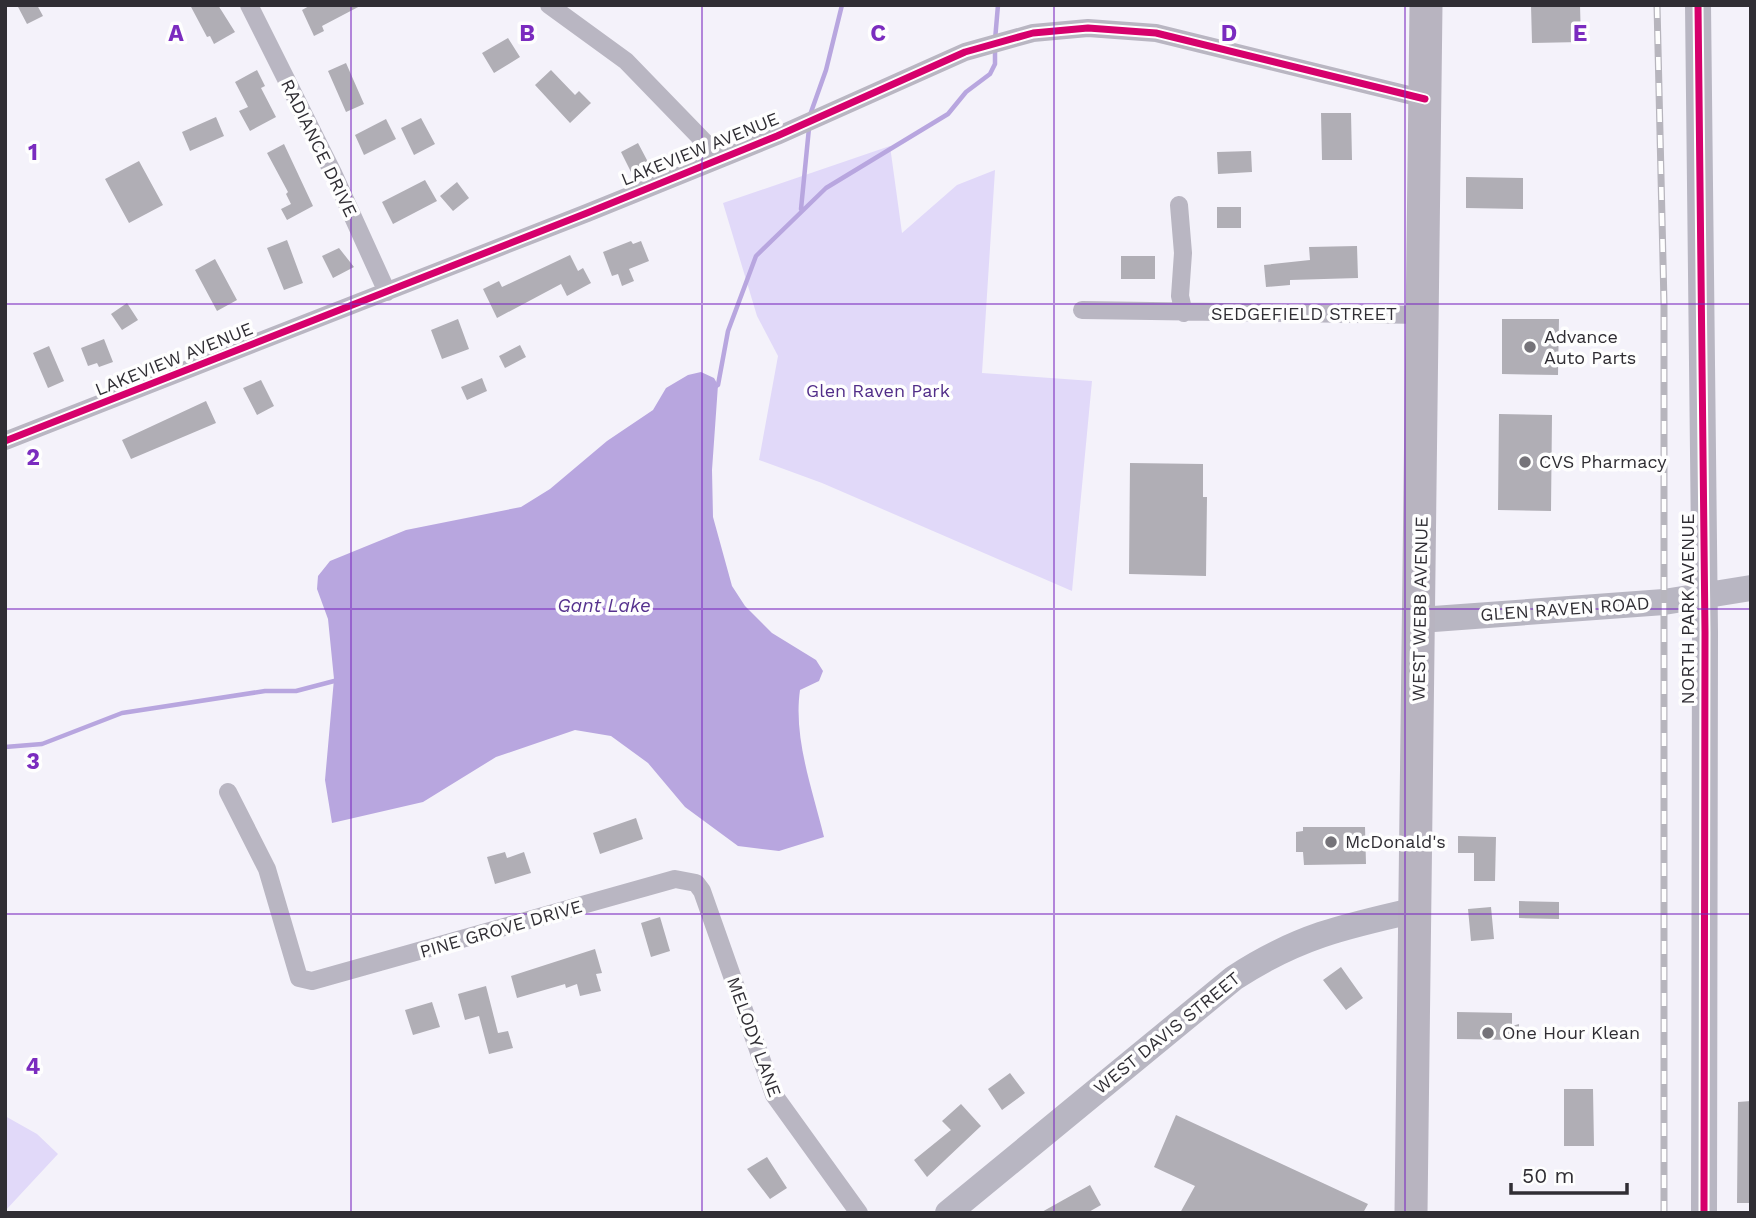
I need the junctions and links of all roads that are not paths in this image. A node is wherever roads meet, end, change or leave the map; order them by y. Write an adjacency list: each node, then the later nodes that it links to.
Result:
1 (249, 5): 8 (street, RADIANCE DRIVE)
2 (549, 5): 6 (street)
3 (1426, 5): 5 (highway, WEST WEBB AVENUE)
4 (1698, 5): 14 (street, NORTH PARK AVENUE)
5 (1425, 99): 6 (street, LAKEVIEW AVENUE); 11 (highway, WEST WEBB AVENUE)
6 (720, 158): 8 (street, LAKEVIEW AVENUE)
7 (1179, 205): 10 (street)
8 (387, 292): 12 (street, LAKEVIEW AVENUE)
9 (1082, 310): 10 (street, SEDGEFIELD STREET)
10 (1184, 313): 11 (street, SEDGEFIELD STREET)
11 (1424, 315): 15 (highway, WEST WEBB AVENUE)
12 (5, 441)
13 (1751, 588): 14 (street, GLEN RAVEN ROAD)
14 (1704, 596): 15 (street, GLEN RAVEN ROAD); 22 (street, NORTH PARK AVENUE)
15 (1420, 620): 18 (highway, WEST WEBB AVENUE)
16 (228, 792): 17 (street, PINE GROVE DRIVE)
17 (696, 883): 19 (street, MELODY LANE)
18 (1416, 909): 20 (street, WEST DAVIS STREET); 21 (highway, WEST WEBB AVENUE)
19 (859, 1213)
20 (948, 1213)
21 (1411, 1213)
22 (1704, 1213)

